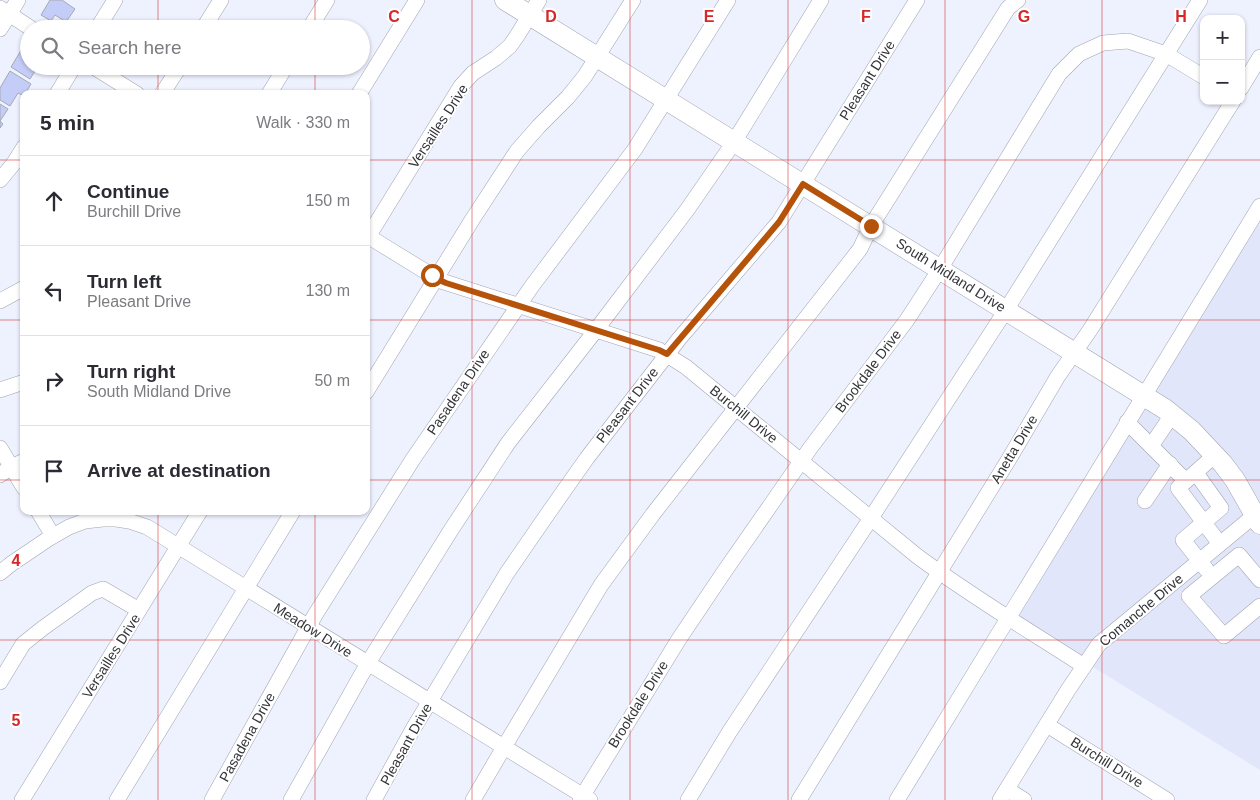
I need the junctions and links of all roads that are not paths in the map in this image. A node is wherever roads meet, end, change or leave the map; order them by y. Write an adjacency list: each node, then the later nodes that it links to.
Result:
1 (18, 0): 14 (street)
2 (115, 0): 15 (street)
3 (221, 0): 16 (street)
4 (327, 0): 17 (street)
5 (417, 0): 33 (street)
6 (505, 0): 13 (main road, South Midland Drive)
7 (633, 0): 21 (street)
8 (728, 0): 34 (street, Pasadena Drive)
9 (821, 0): 36 (street)
10 (917, 0): 39 (street, Pleasant Drive)
11 (1018, 0): 41 (street)
12 (1200, 0): 20 (street)
13 (534, 7): 21 (main road, South Midland Drive); 42 (street, Versailles Drive)
14 (4, 11): 18 (street); 19 (street)
15 (103, 20)
16 (209, 20)
17 (315, 20)
18 (20, 21)
19 (0, 28)
20 (1166, 54): 27 (street, Brookdale Drive); 44 (street, Brookdale Drive); 49 (street)
21 (597, 57): 34 (main road, South Midland Drive); 45 (street)
22 (1260, 58): 28 (street)
23 (69, 75): 29 (street)
24 (106, 75): 30 (street)
25 (174, 75): 31 (street)
26 (281, 75): 32 (street)
27 (1200, 75)
28 (1245, 82)
29 (59, 90)
30 (131, 90)
31 (165, 90)
32 (271, 90)
33 (361, 90)
34 (666, 100): 36 (main road, South Midland Drive); 48 (street, Pasadena Drive)
35 (1231, 105): 51 (street, Anetta Drive)
36 (734, 142): 39 (main road, South Midland Drive); 50 (street)
37 (20, 153): 38 (street)
38 (0, 180)
39 (803, 184): 41 (main road, South Midland Drive); 52 (street, Pleasant Drive)
40 (1260, 206): 56 (street)
41 (871, 226): 44 (main road, South Midland Drive); 57 (street)
42 (370, 232)
43 (370, 239): 45 (street, Burchill Drive)
44 (940, 269): 49 (main road, South Midland Drive); 63 (street, Brookdale Drive)
45 (437, 278): 48 (street, Burchill Drive); 54 (street)
46 (20, 290): 47 (street)
47 (0, 301)
48 (519, 305): 50 (street, Burchill Drive); 87 (street, Pasadena Drive)
49 (1006, 310): 51 (main road, South Midland Drive); 72 (street)
50 (596, 330): 52 (street, Burchill Drive); 88 (street)
51 (1075, 352): 56 (main road, South Midland Drive); 79 (street, Anetta Drive)
52 (667, 354): 57 (street, Burchill Drive); 91 (street, Pleasant Drive)
53 (20, 383): 55 (street)
54 (370, 386)
55 (0, 390)
56 (1144, 395): 58 (main road, South Midland Drive); 59 (street)
57 (736, 408): 63 (street, Burchill Drive); 93 (street)
58 (1172, 415): 60 (street); 62 (main road, South Midland Drive)
59 (1127, 422): 60 (street); 86 (street)
60 (1151, 446): 64 (street)
61 (0, 448): 65 (street)
62 (1215, 455): 66 (street); 73 (main road, South Midland Drive)
63 (801, 461): 72 (street, Burchill Drive); 95 (street, Brookdale Drive)
64 (1170, 464): 66 (street); 68 (street)
65 (12, 468): 67 (street)
66 (1191, 477): 74 (street); 74 (street)
67 (20, 481)
68 (1145, 501)
69 (40, 515): 75 (street)
70 (197, 515): 77 (street, Versailles Drive)
71 (291, 515): 83 (street)
72 (870, 518): 79 (street, Burchill Drive); 102 (street)
73 (1257, 520): 76 (street, Comanche Drive)
74 (1204, 523): 76 (street); 78 (street)
75 (53, 536): 77 (street, Meadow Drive); 80 (street, Meadow Drive)
76 (1220, 544): 78 (street, Comanche Drive)
77 (178, 546): 83 (street, Meadow Drive); 85 (street, Versailles Drive)
78 (1200, 561): 81 (street); 89 (street, Comanche Drive)
79 (939, 572): 86 (street, Burchill Drive); 103 (street, Anetta Drive)
80 (0, 573)
81 (1212, 577): 82 (street); 84 (street)
82 (1260, 580)
83 (246, 588): 87 (street, Meadow Drive); 97 (street)
84 (1260, 606)
85 (139, 610): 90 (street); 96 (street, Versailles Drive)
86 (1009, 618): 89 (street, Burchill Drive); 104 (street)
87 (308, 627): 88 (street, Meadow Drive); 98 (street, Pasadena Drive)
88 (368, 664): 91 (street, Meadow Drive); 99 (street)
89 (1084, 666): 92 (street, Comanche Drive)
90 (0, 682)
91 (430, 701): 93 (street, Meadow Drive); 100 (street, Pleasant Drive)
92 (1047, 725): 94 (street, Comanche Drive); 106 (street, Burchill Drive)
93 (504, 747): 95 (street, Meadow Drive); 101 (street)
94 (1004, 795): 105 (street)
95 (584, 798)
96 (22, 800)
97 (117, 800)
98 (212, 800)
99 (291, 800)
100 (374, 800)
101 (473, 800)
102 (688, 800)
103 (799, 800)
104 (897, 800)
105 (1024, 800)
106 (1167, 800)

